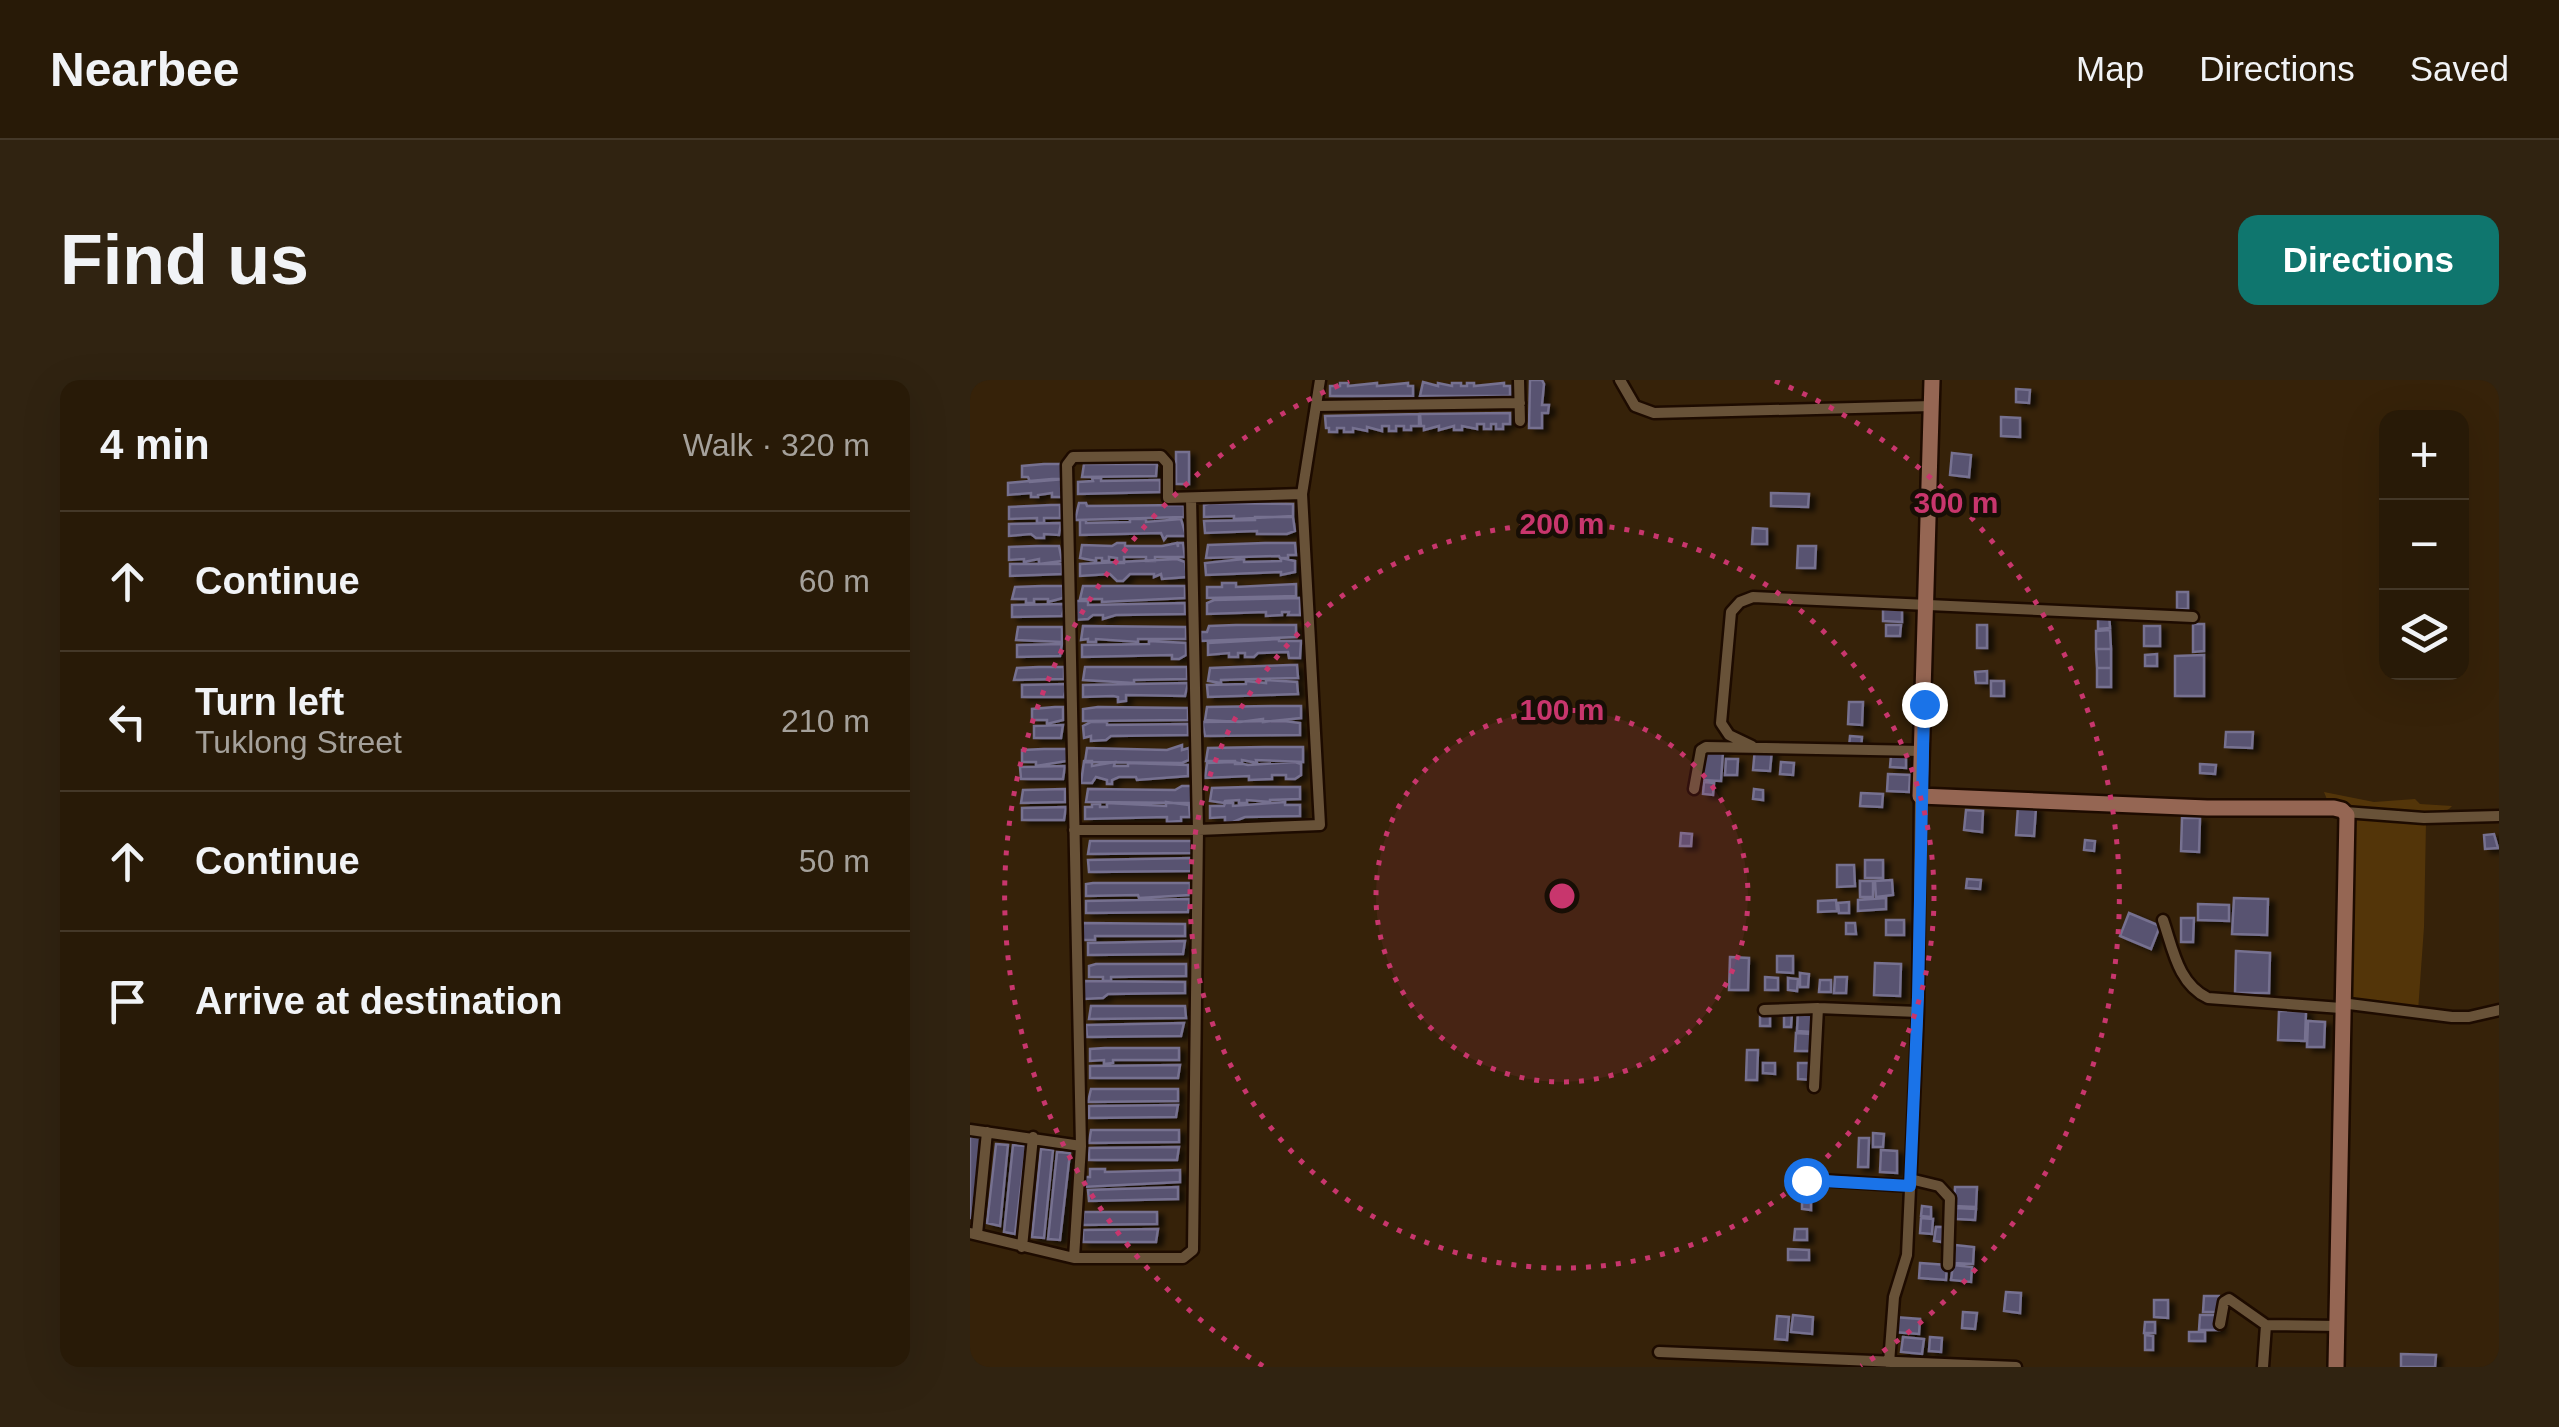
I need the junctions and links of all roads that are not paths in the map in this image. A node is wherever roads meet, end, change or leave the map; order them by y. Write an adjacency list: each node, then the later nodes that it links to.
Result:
1 (1320, 380): 6 (street)
2 (1519, 380): 5 (street)
3 (1620, 380): 7 (street)
4 (1932, 380): 7 (street)
5 (1520, 404): 6 (street); 8 (street)
6 (1318, 406): 9 (street)
7 (1932, 406): 11 (street)
8 (1520, 421)
9 (1302, 494): 10 (street); 20 (street)
10 (1191, 498): 19 (street); 20 (street)
11 (1928, 606): 12 (street); 13 (street); 14 (street)
12 (2194, 617)
13 (1752, 746): 14 (street); 15 (street)
14 (1922, 751): 16 (street)
15 (1694, 789)
16 (1920, 796): 17 (street); 26 (street)
17 (2345, 812): 18 (street); 22 (street)
18 (2499, 816)
19 (1074, 830): 20 (street); 31 (street)
20 (1198, 830): 36 (street)
21 (2162, 920): 22 (street)
22 (2341, 1005): 25 (street); 40 (street)
23 (1818, 1008): 24 (street); 26 (street); 27 (street)
24 (1764, 1010)
25 (2499, 1010)
26 (1918, 1012): 33 (street)
27 (1814, 1086)
28 (970, 1130): 29 (street)
29 (987, 1132): 30 (street); 34 (street)
30 (1033, 1138): 31 (street); 35 (street)
31 (1081, 1146): 36 (street)
32 (1806, 1180): 33 (street)
33 (1910, 1183): 37 (street); 43 (street)
34 (973, 1234): 35 (street)
35 (1022, 1247): 36 (street)
36 (1074, 1258)
37 (1948, 1265)
38 (2220, 1324): 39 (street)
39 (2266, 1325): 40 (street); 46 (street)
40 (2338, 1326): 47 (street)
41 (1659, 1352): 42 (street)
42 (1729, 1354): 43 (street); 44 (street)
43 (1889, 1363): 45 (street)
44 (1723, 1367)
45 (2016, 1367)
46 (2263, 1367)
47 (2336, 1367)

